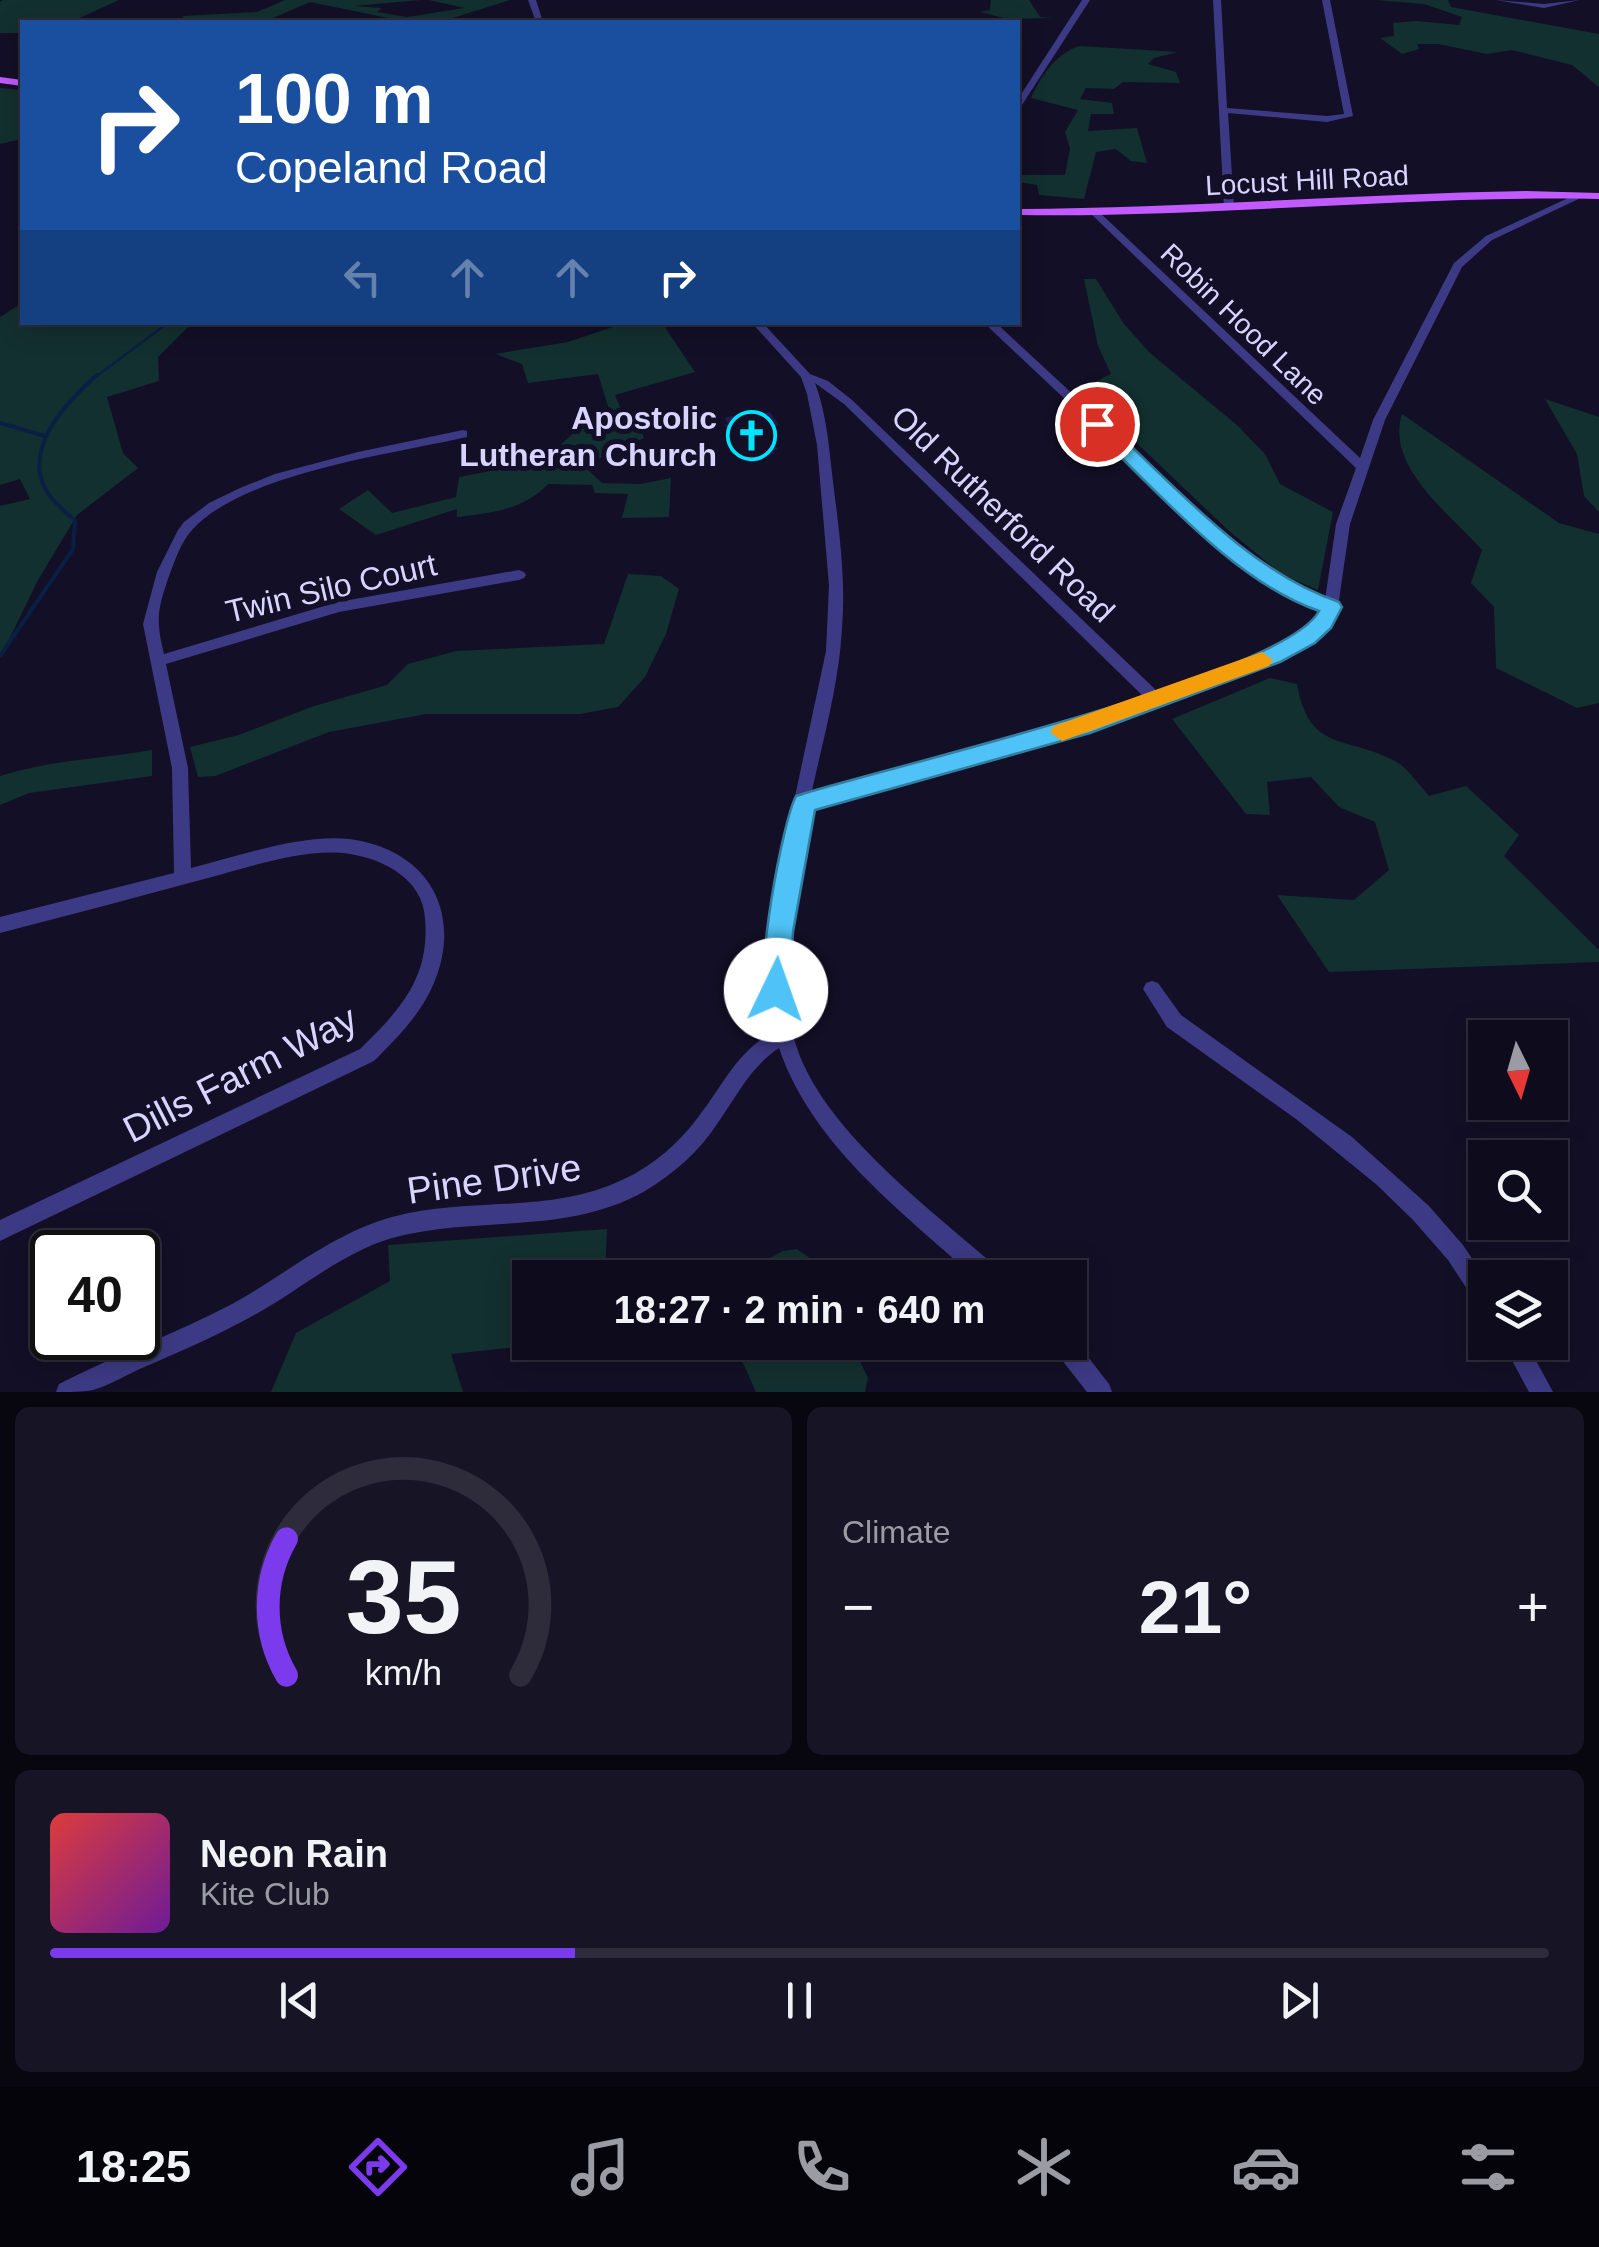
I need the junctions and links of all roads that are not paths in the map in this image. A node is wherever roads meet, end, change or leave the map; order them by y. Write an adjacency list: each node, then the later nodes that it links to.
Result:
1 (1086, 0): 6 (street)
2 (1217, 0): 7 (street)
3 (1326, 0): 7 (street)
4 (1499, 0): 5 (street)
5 (1576, 0)
6 (1020, 103)
7 (1222, 110): 10 (street)
8 (1582, 195): 9 (main road, Locust Hill Road); 10 (main road, Locust Hill Road); 17 (street)
9 (1599, 196)
10 (1229, 207): 12 (main road, Locust Hill Road)
11 (1020, 212): 12 (main road, Locust Hill Road)
12 (1094, 212): 17 (street, Robin Hood Lane)
13 (759, 325): 15 (street)
14 (991, 325): 19 (street)
15 (806, 376): 21 (street, Old Rutherford Road); 22 (street)
16 (464, 434): 20 (street)
17 (1364, 469): 19 (street)
18 (518, 575): 20 (street, Twin Silo Court)
19 (1331, 607): 21 (street)
20 (158, 660): 23 (street)
21 (1156, 700): 22 (street)
22 (804, 803): 26 (street)
23 (184, 877): 24 (street, Dills Farm Way); 27 (street, Dills Farm Way)
24 (0, 925)
25 (1152, 989): 29 (street)
26 (782, 1036): 28 (street); 32 (street, Pine Drive)
27 (0, 1232)
28 (973, 1260)
29 (1468, 1270)
30 (1076, 1360): 33 (street)
31 (1523, 1360): 34 (street)
32 (67, 1392)
33 (1101, 1392)
34 (1542, 1392)

